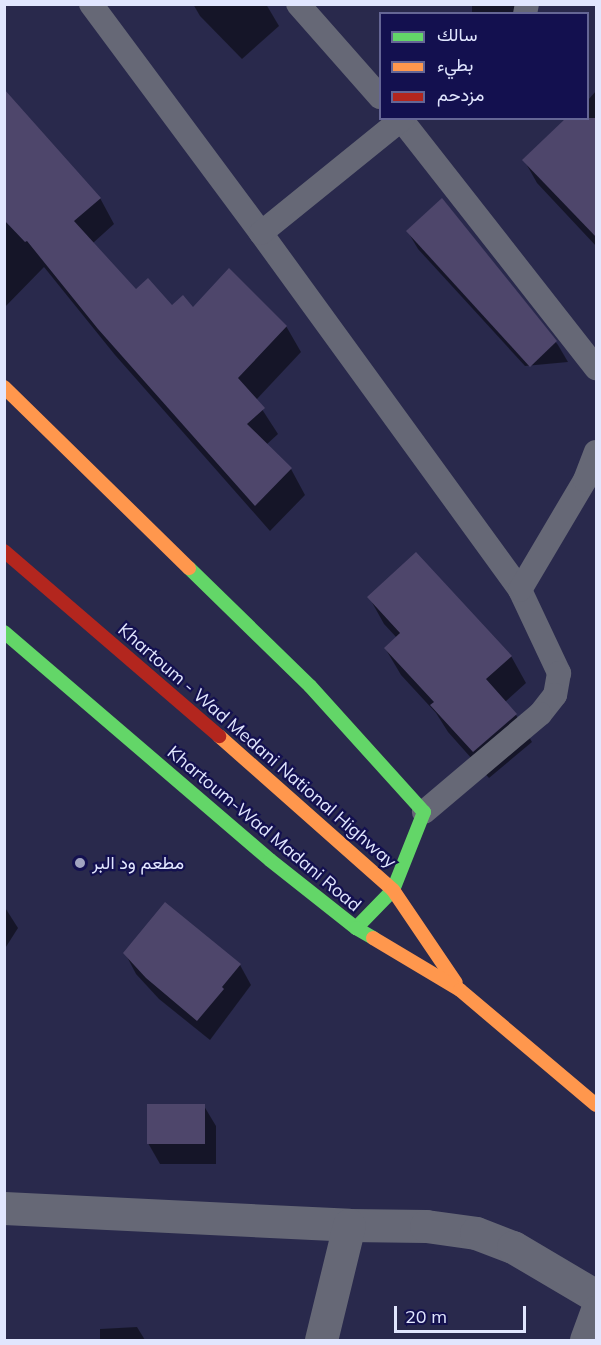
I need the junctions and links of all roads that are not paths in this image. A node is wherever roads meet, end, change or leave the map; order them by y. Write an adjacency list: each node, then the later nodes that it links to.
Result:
1 (91, 4): 6 (lane)
2 (298, 4): 3 (lane)
3 (379, 95)
4 (400, 120): 6 (lane)
5 (402, 120): 7 (lane)
6 (261, 233): 11 (lane)
7 (597, 368)
8 (4, 387): 13 (main road)
9 (597, 452): 11 (lane)
10 (4, 551): 14 (main road, Khartoum - Wad Medani National Highway)
11 (520, 591): 13 (lane)
12 (4, 632): 15 (main road, Khartoum-Wad Madani Road)
13 (424, 812): 14 (main road)
14 (393, 890): 15 (main road); 16 (main road, Khartoum - Wad Medani National Highway)
15 (356, 928): 16 (main road, Khartoum-Wad Madani Road)
16 (460, 990): 17 (main road, Khartoum-Wad Madani Road)
17 (597, 1105)
18 (4, 1208): 19 (street)
19 (349, 1225): 20 (street); 22 (street)
20 (597, 1296)
21 (597, 1312): 23 (street)
22 (321, 1341)
23 (586, 1341)

